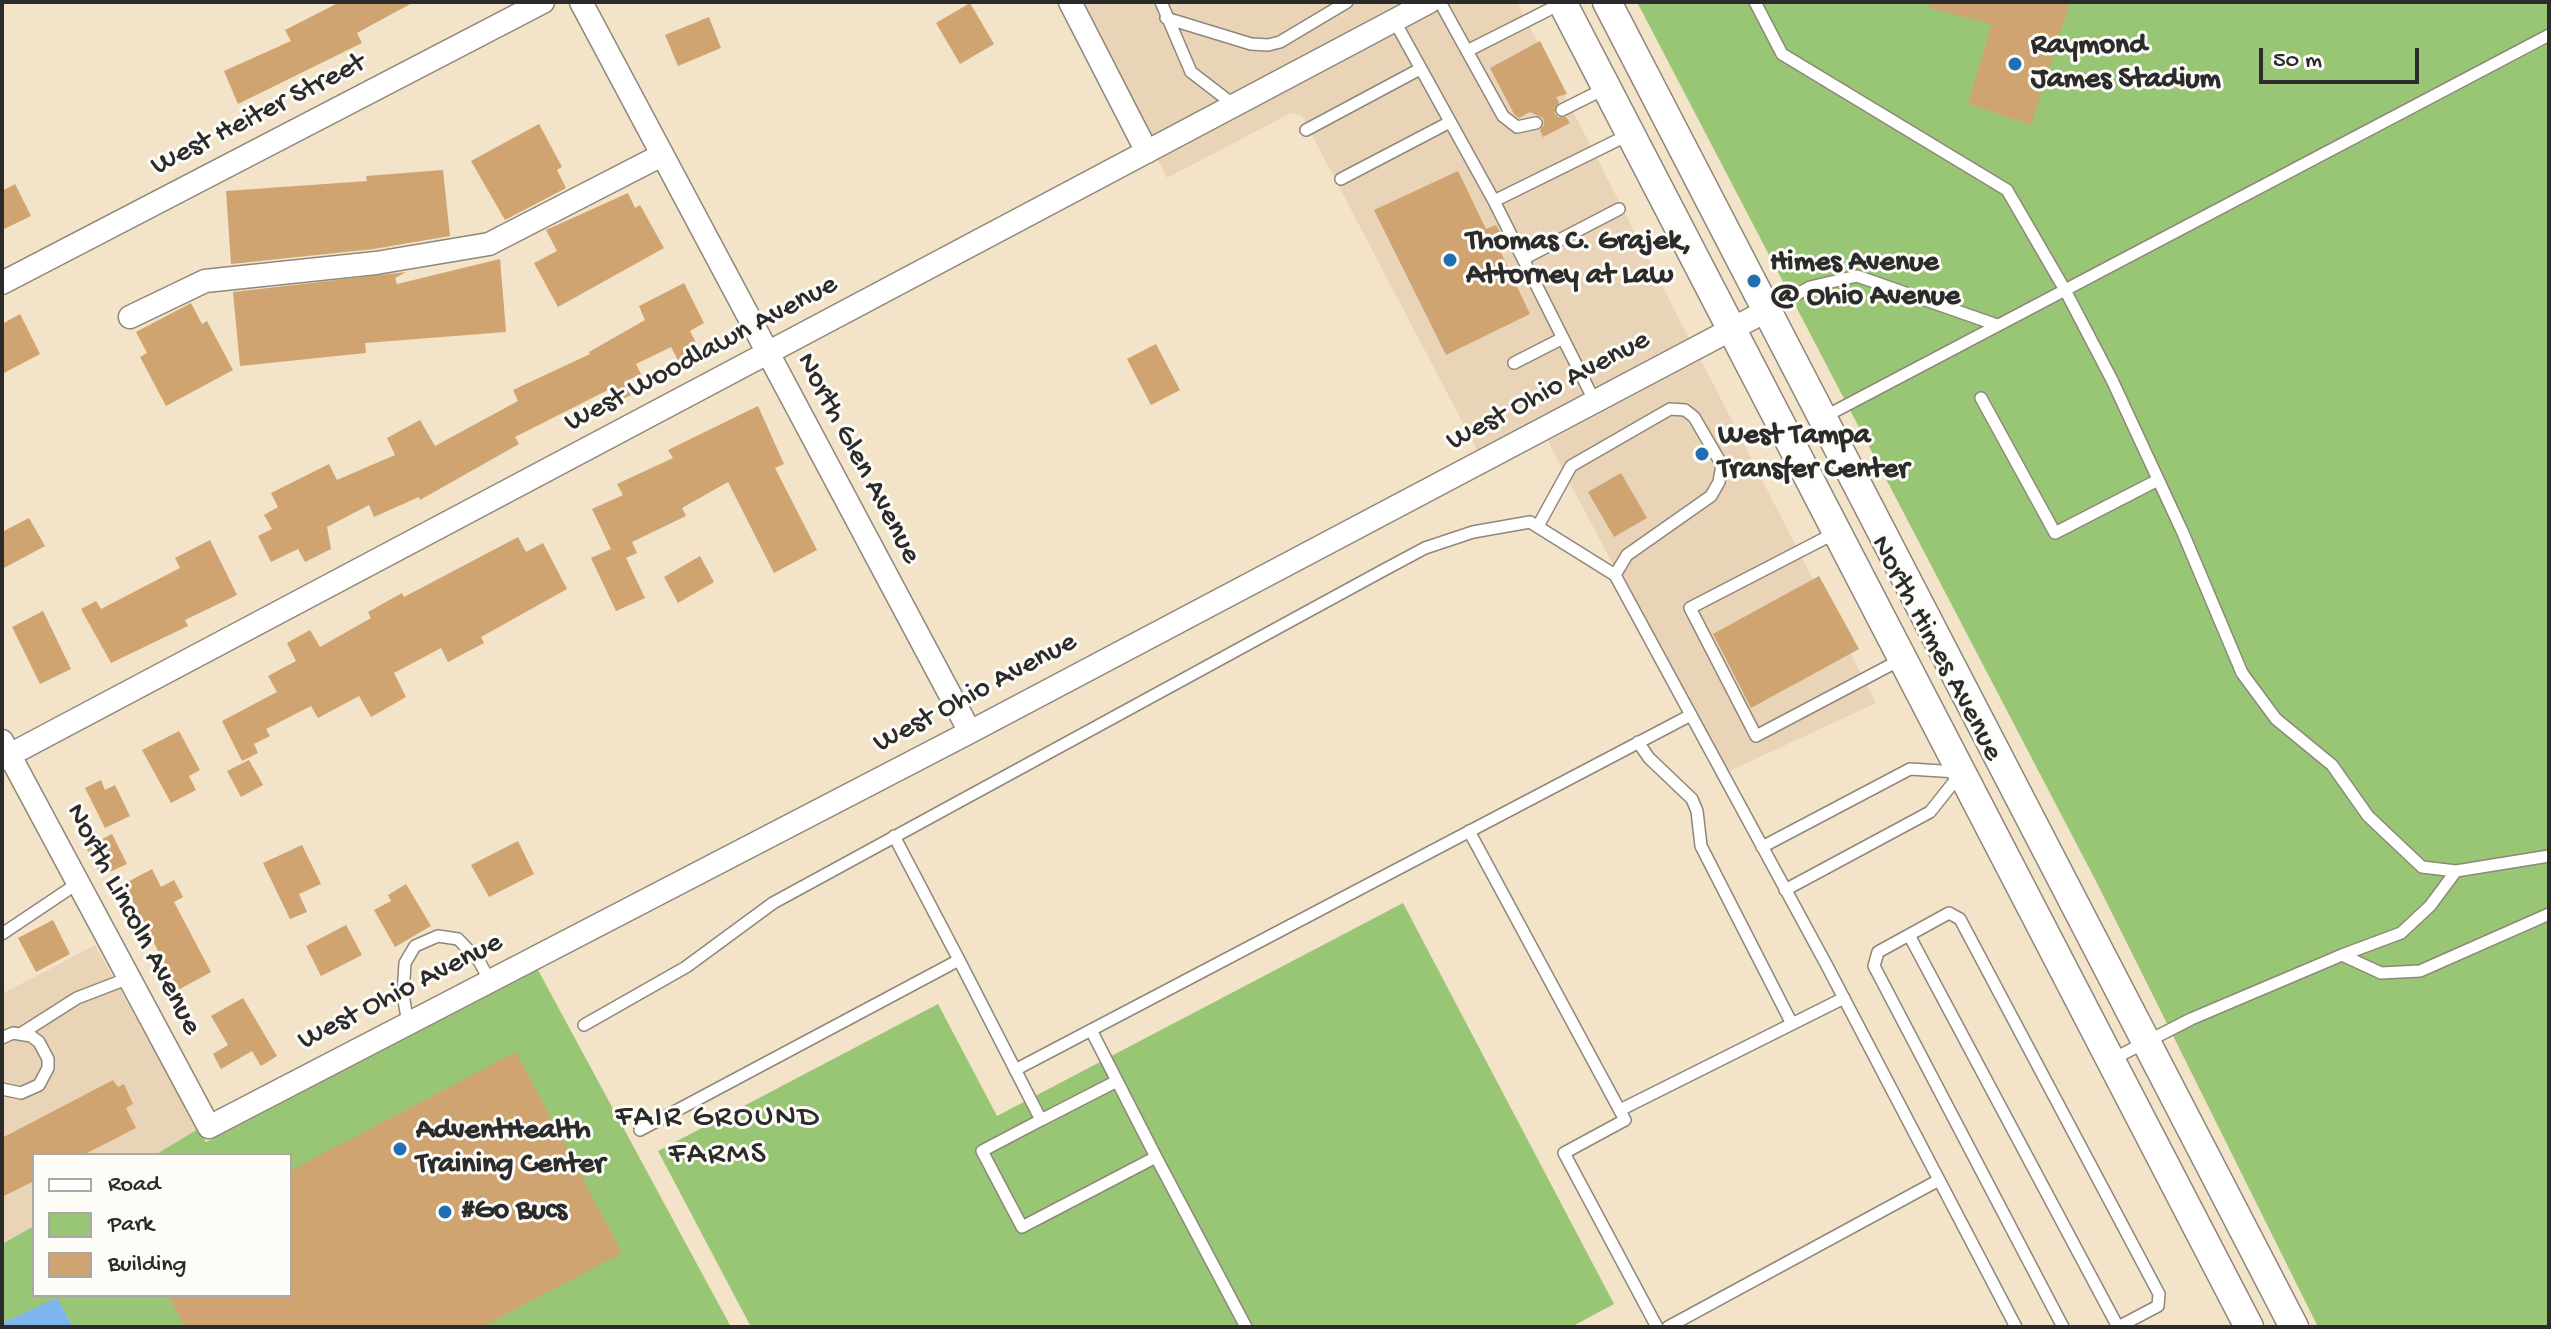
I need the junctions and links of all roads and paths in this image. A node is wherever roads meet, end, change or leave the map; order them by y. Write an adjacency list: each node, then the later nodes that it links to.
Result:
1 (543, 2): 29 (street, West Heiter Street)
2 (581, 2): 24 (street, North Glen Avenue)
3 (1070, 2): 23 (street)
4 (1161, 2): 11 (lane)
5 (1347, 2): 11 (lane)
6 (1429, 2): 12 (street, West Woodlawn Avenue)
7 (1440, 2): 14 (lane)
8 (1562, 2): 14 (lane); 16 (street, North Himes Avenue)
9 (1607, 2): 31 (street, North Himes Avenue)
10 (1755, 2): 30 (lane)
11 (1166, 18): 17 (lane)
12 (1394, 20): 15 (lane); 17 (street, West Woodlawn Avenue)
13 (2549, 35): 30 (lane)
14 (1467, 51): 20 (lane)
15 (1420, 69): 19 (lane); 21 (lane)
16 (1604, 89): 18 (lane); 22 (street, North Himes Avenue)
17 (1234, 105): 23 (street, West Woodlawn Avenue)
18 (1562, 110)
19 (1450, 122): 25 (lane); 26 (lane)
20 (1536, 123)
21 (1306, 130)
22 (1628, 135): 26 (lane); 34 (street, North Himes Avenue)
23 (1147, 152): 36 (street, West Woodlawn Avenue)
24 (660, 156): 32 (street); 36 (street, North Glen Avenue)
25 (1341, 179)
26 (1494, 201): 28 (lane)
27 (1619, 209): 28 (lane)
28 (1523, 259): 35 (lane)
29 (2, 283)
30 (2065, 290): 33 (lane); 41 (lane)
31 (1768, 310): 33 (lane); 34 (street, West Ohio Avenue); 40 (street, North Himes Avenue)
32 (130, 317)
33 (1997, 325): 40 (lane)
34 (1731, 330): 39 (street, West Ohio Avenue); 43 (street, North Himes Avenue)
35 (1563, 338): 37 (lane); 39 (lane)
36 (767, 356): 47 (street, North Glen Avenue); 49 (street, West Woodlawn Avenue)
37 (1514, 363)
38 (1981, 398): 41 (lane)
39 (1595, 402): 47 (street, West Ohio Avenue)
40 (1824, 417): 50 (street, North Himes Avenue)
41 (2158, 480): 56 (lane)
42 (1538, 526): 44 (lane); 44 (lane); 53 (lane)
43 (1835, 533): 45 (street, North Himes Avenue); 45 (lane)
44 (1615, 575): 46 (lane)
45 (1901, 660): 51 (street, North Himes Avenue)
46 (1689, 716): 48 (lane); 54 (lane)
47 (970, 732): 65 (street, West Ohio Avenue)
48 (1638, 742): 52 (lane); 68 (lane)
49 (4, 752): 57 (street, North Lincoln Avenue)
50 (1996, 753): 51 (street); 73 (street, North Himes Avenue)
51 (1961, 773): 54 (lane); 58 (lane); 74 (street, North Himes Avenue)
52 (1469, 831): 70 (lane); 78 (lane)
53 (894, 836): 63 (lane); 69 (lane)
54 (1762, 847): 58 (lane)
55 (2549, 856): 56 (lane)
56 (2456, 871): 62 (lane)
57 (78, 883): 60 (lane); 64 (street, North Lincoln Avenue)
58 (1785, 890): 66 (lane)
59 (2549, 914): 62 (lane)
60 (2, 934)
61 (1909, 935): 88 (lane); 89 (lane); 89 (lane)
62 (2342, 955): 73 (lane)
63 (959, 960): 75 (lane); 81 (lane)
64 (129, 978): 71 (lane); 80 (street, North Lincoln Avenue)
65 (490, 981): 67 (street, West Ohio Avenue); 67 (lane)
66 (1844, 998): 68 (lane); 83 (lane)
67 (408, 1023): 80 (street, West Ohio Avenue)
68 (1792, 1024): 78 (lane)
69 (584, 1025)
70 (1091, 1030): 75 (lane); 76 (lane)
71 (22, 1033): 72 (lane); 77 (lane)
72 (2, 1038)
73 (2148, 1043): 74 (lane); 91 (street, North Himes Avenue)
74 (2111, 1060): 90 (street, North Himes Avenue)
75 (1015, 1070): 79 (lane)
76 (1117, 1081): 79 (lane); 82 (lane)
77 (2, 1089)
78 (1620, 1110): 85 (lane)
79 (1041, 1120): 82 (lane)
80 (209, 1127)
81 (640, 1130)
82 (1156, 1157): 84 (lane)
83 (1939, 1180): 86 (lane); 87 (lane)
84 (1246, 1327)
85 (1657, 1327)
86 (1668, 1327)
87 (2016, 1327)
88 (2063, 1327)
89 (2118, 1327)
90 (2249, 1327)
91 (2294, 1327)

